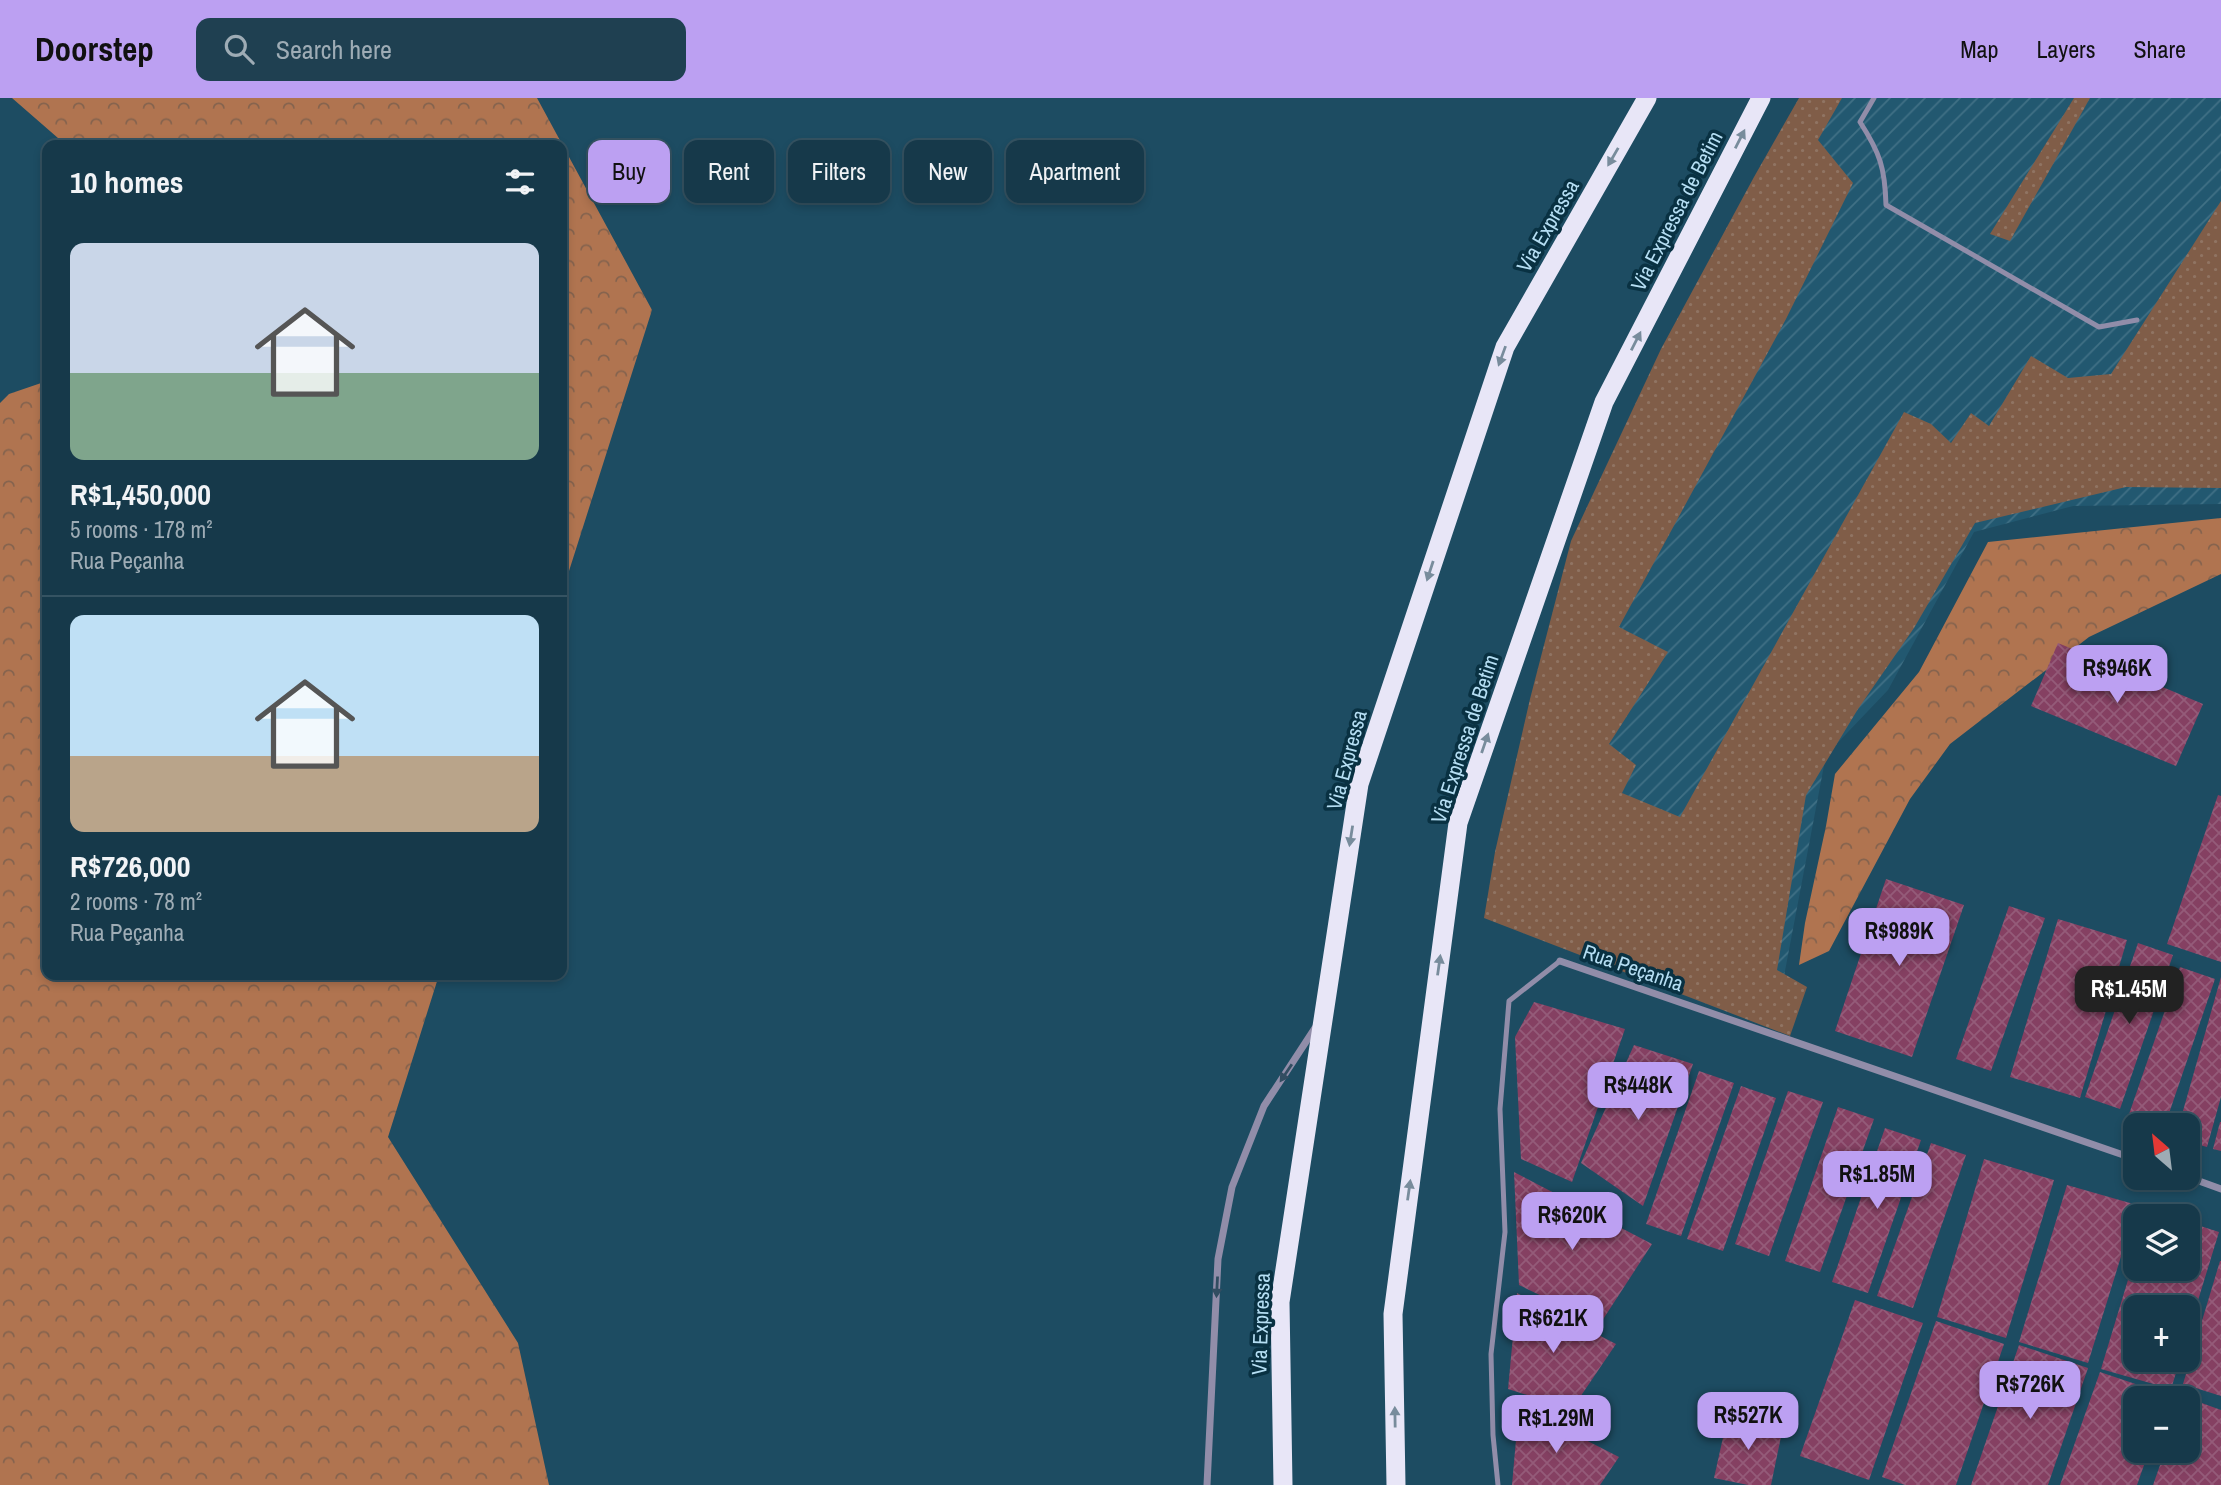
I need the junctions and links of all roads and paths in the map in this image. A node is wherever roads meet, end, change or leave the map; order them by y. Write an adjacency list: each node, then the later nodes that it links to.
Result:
1 (1647, 98): 6 (highway, Via Expressa, one-way to 6)
2 (1761, 98): 12 (highway, Via Expressa de Betim, one-way to 2)
3 (1874, 98): 4 (lane)
4 (2137, 320)
5 (1560, 961): 7 (street, Rua Peçanha); 13 (lane, Rua Peçanha)
6 (1323, 1016): 10 (street, one-way to 10); 11 (highway, Via Expressa)
7 (2123, 1155)
8 (2200, 1181): 9 (street)
9 (2221, 1189)
10 (1207, 1485)
11 (1283, 1485)
12 (1396, 1485)
13 (1499, 1485)

